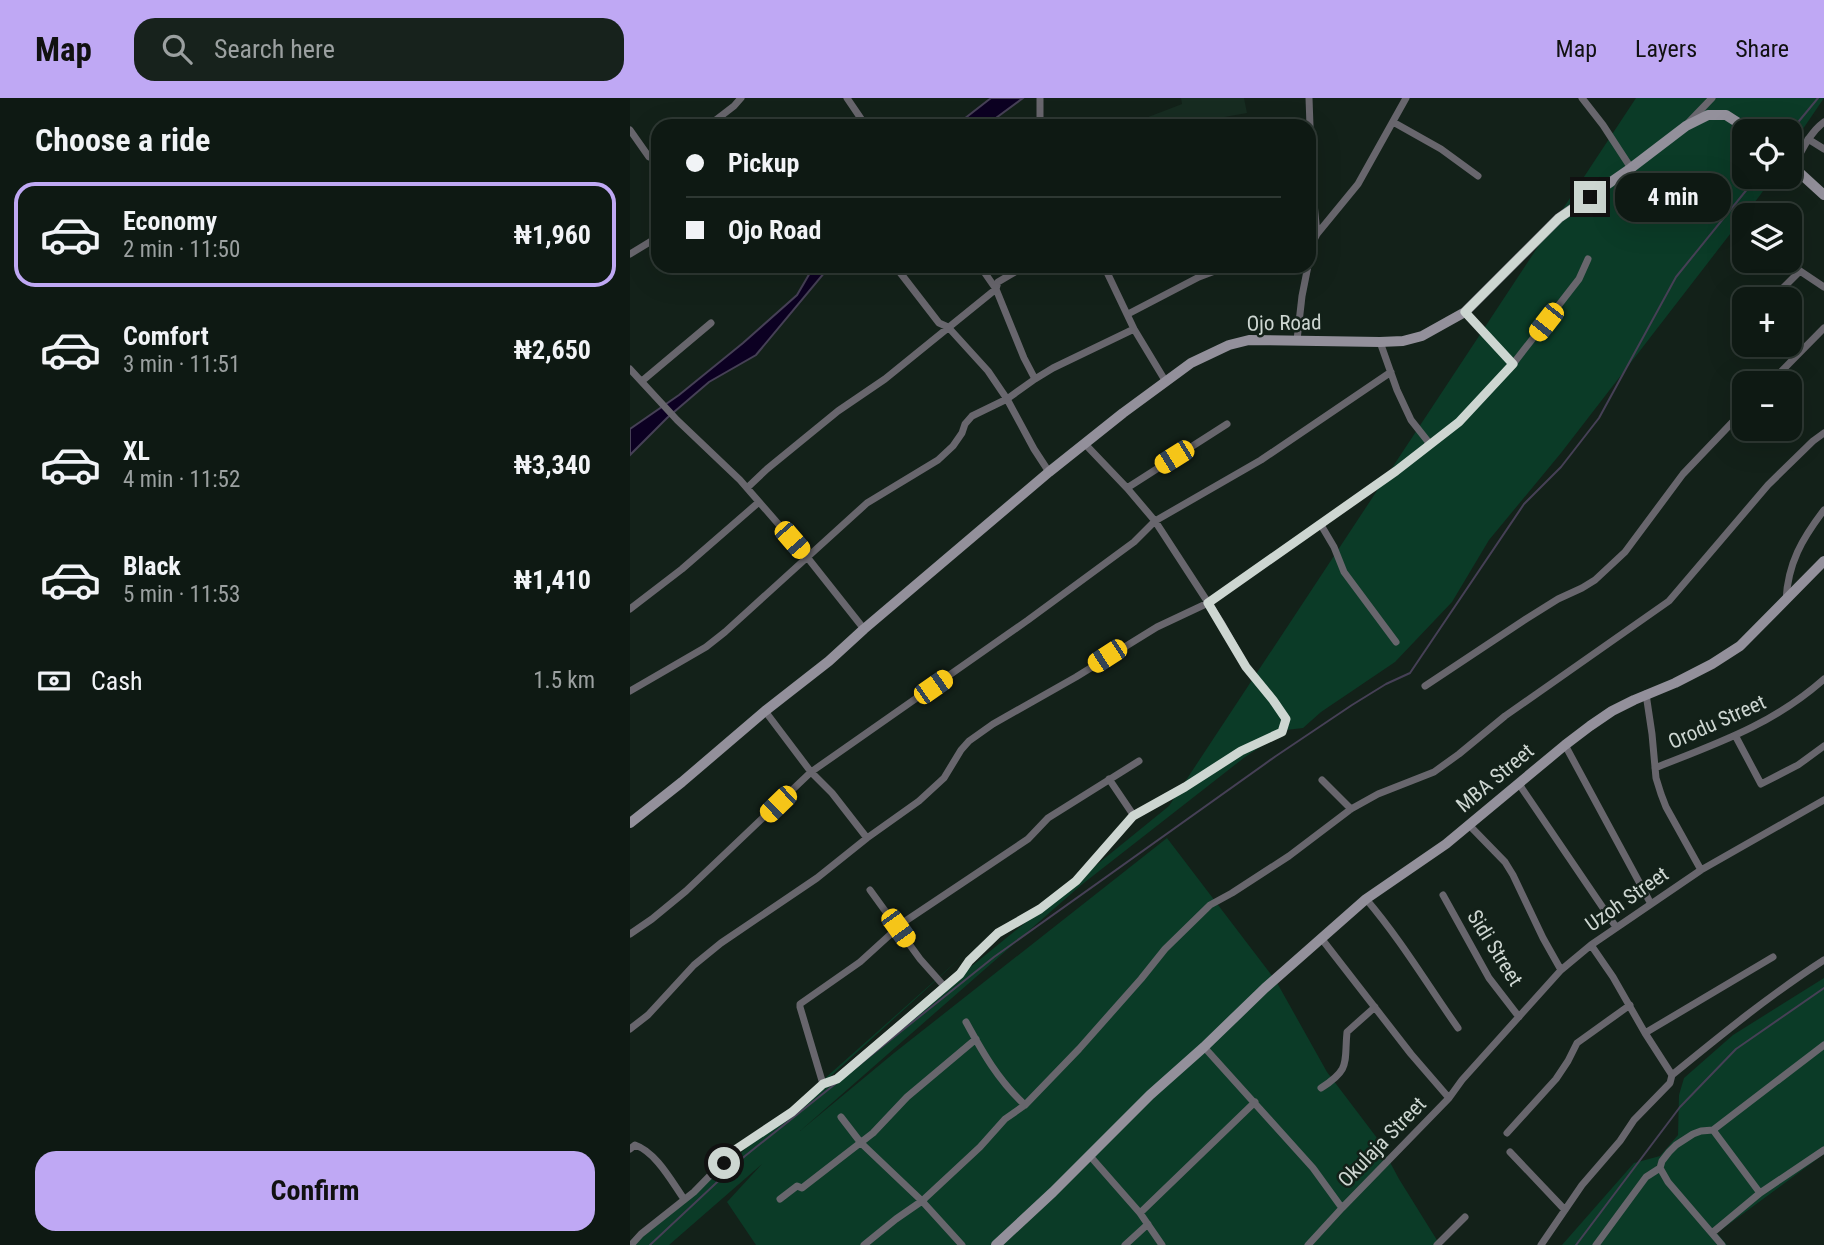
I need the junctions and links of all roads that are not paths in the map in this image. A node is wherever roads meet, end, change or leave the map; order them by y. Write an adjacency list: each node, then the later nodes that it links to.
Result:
1 (741, 98): 8 (street)
2 (847, 98): 9 (street)
3 (1040, 98): 10 (street)
4 (1309, 98): 11 (street)
5 (1406, 98): 13 (street)
6 (1583, 98): 21 (street)
7 (1712, 98): 15 (street)
8 (717, 119)
9 (861, 119)
10 (1040, 119)
11 (1310, 119)
12 (1732, 119): 15 (street, Ojo Road)
13 (1393, 122): 23 (street); 26 (street)
14 (1824, 122): 17 (street)
15 (1686, 126): 21 (street, Ojo Road)
16 (630, 130): 20 (street)
17 (1808, 139): 18 (street); 19 (street)
18 (1802, 149)
19 (1824, 149)
20 (651, 158)
21 (1631, 168): 41 (street, Ojo Road)
22 (1802, 174): 24 (street)
23 (1478, 176)
24 (1824, 195)
25 (1316, 225): 26 (street)
26 (1317, 234)
27 (651, 241): 28 (street)
28 (630, 254)
29 (1588, 259): 49 (street)
30 (1802, 272): 39 (street)
31 (900, 273): 44 (street)
32 (985, 273): 40 (street)
33 (1013, 273): 40 (street)
34 (1108, 273): 42 (street)
35 (1210, 273): 42 (street)
36 (1307, 273): 47 (street)
37 (1798, 273): 38 (street)
38 (1784, 287)
39 (1824, 287)
40 (996, 289): 44 (street); 53 (street)
41 (1465, 312): 48 (street, Ojo Road); 49 (street)
42 (1128, 314): 46 (street)
43 (711, 323): 54 (street)
44 (948, 327): 56 (street); 63 (street)
45 (1824, 328): 51 (street)
46 (1134, 329): 53 (street); 55 (street)
47 (1297, 340): 48 (street, Ojo Road); 55 (street, Ojo Road)
48 (1380, 342): 52 (street)
49 (1513, 364): 61 (street)
50 (630, 369): 54 (street)
51 (1781, 371)
52 (1391, 372): 61 (street); 67 (street)
53 (1035, 379): 56 (street)
54 (642, 381): 63 (street)
55 (1166, 382): 60 (street, Ojo Road)
56 (1007, 398): 62 (street); 69 (street)
57 (1732, 423): 77 (street)
58 (1227, 425): 64 (street)
59 (1824, 433): 91 (street)
60 (1085, 444): 62 (street, Ojo Road); 64 (street)
61 (1430, 444): 68 (street)
62 (1049, 472): 74 (street, Ojo Road)
63 (747, 488): 65 (street)
64 (1128, 488): 67 (street)
65 (759, 502): 69 (street); 73 (street)
66 (1824, 510): 71 (street)
67 (1155, 521): 72 (street); 86 (street)
68 (1321, 525): 72 (street); 75 (street)
69 (807, 557): 74 (street); 78 (street)
70 (1824, 561): 71 (street, MBA Street)
71 (1786, 600): 79 (street, MBA Street)
72 (1208, 603): 92 (street); 95 (street)
73 (630, 609)
74 (864, 629): 80 (street, Ojo Road)
75 (1396, 642)
76 (1824, 679): 81 (street, Orodu Street)
77 (1425, 686)
78 (630, 691)
79 (1646, 694): 82 (street, MBA Street); 85 (street)
80 (765, 711): 86 (street); 93 (street, Ojo Road)
81 (1736, 737): 83 (street); 85 (street, Orodu Street)
82 (1565, 745): 89 (street, MBA Street); 100 (street)
83 (1824, 746)
84 (1139, 761): 87 (street)
85 (1655, 768): 96 (street)
86 (811, 772): 95 (street); 103 (street)
87 (1109, 779): 92 (street); 102 (street)
88 (1322, 780): 91 (street)
89 (1519, 784): 94 (street, MBA Street); 101 (street)
90 (1824, 800): 96 (street, Uzoh Street)
91 (1351, 809): 126 (street)
92 (1133, 816): 109 (street)
93 (630, 824)
94 (1469, 825): 99 (street, MBA Street); 108 (street)
95 (867, 838): 115 (street)
96 (1701, 870): 100 (street, Uzoh Street)
97 (870, 890): 102 (street)
98 (1443, 895): 112 (street, Sidi Street)
99 (1366, 899): 104 (street, MBA Street); 114 (street)
100 (1651, 904): 101 (street, Uzoh Street)
101 (1616, 927): 105 (street, Uzoh Street)
102 (898, 928): 109 (street); 122 (street)
103 (630, 934)
104 (1321, 938): 111 (street); 119 (street, MBA Street)
105 (1591, 945): 108 (street, Uzoh Street); 110 (street)
106 (1773, 957): 116 (street)
107 (1824, 960): 121 (street)
108 (1561, 970): 112 (street, Uzoh Street)
109 (944, 986): 122 (street)
110 (1630, 1005): 116 (street); 129 (street)
111 (1375, 1007): 123 (street); 124 (street)
112 (1520, 1017): 120 (street, Uzoh Street)
113 (966, 1022): 117 (street)
114 (1458, 1028)
115 (630, 1029)
116 (1645, 1033): 121 (street)
117 (976, 1039): 126 (street); 130 (street)
118 (1824, 1045): 128 (street)
119 (1204, 1047): 125 (street); 134 (street, MBA Street)
120 (1478, 1062): 124 (street, Okulaja Street)
121 (1672, 1075): 141 (street)
122 (823, 1084): 137 (street)
123 (1321, 1088)
124 (1449, 1098): 140 (street, Okulaja Street)
125 (1255, 1102): 140 (street); 142 (street)
126 (1025, 1105): 139 (street)
127 (841, 1117): 130 (street)
128 (1713, 1130): 135 (street); 136 (street)
129 (1507, 1133)
130 (861, 1143): 138 (street); 139 (street)
131 (630, 1149): 137 (street)
132 (1824, 1150): 136 (street)
133 (1510, 1152): 141 (street)
134 (1090, 1156): 142 (street); 149 (street, MBA Street)
135 (1660, 1168): 145 (street); 155 (street)
136 (1760, 1193): 145 (street)
137 (684, 1199): 146 (street)
138 (780, 1199)
139 (922, 1201): 147 (street); 148 (street)
140 (1342, 1208): 152 (street, Okulaja Street)
141 (1565, 1210): 154 (street)
142 (1140, 1213): 144 (street)
143 (1465, 1217): 153 (street)
144 (1148, 1224): 150 (street); 151 (street)
145 (1712, 1233): 156 (street)
146 (631, 1245)
147 (864, 1245)
148 (962, 1245)
149 (996, 1245)
150 (1125, 1245)
151 (1162, 1245)
152 (1308, 1245)
153 (1437, 1245)
154 (1541, 1245)
155 (1597, 1245)
156 (1721, 1245)

